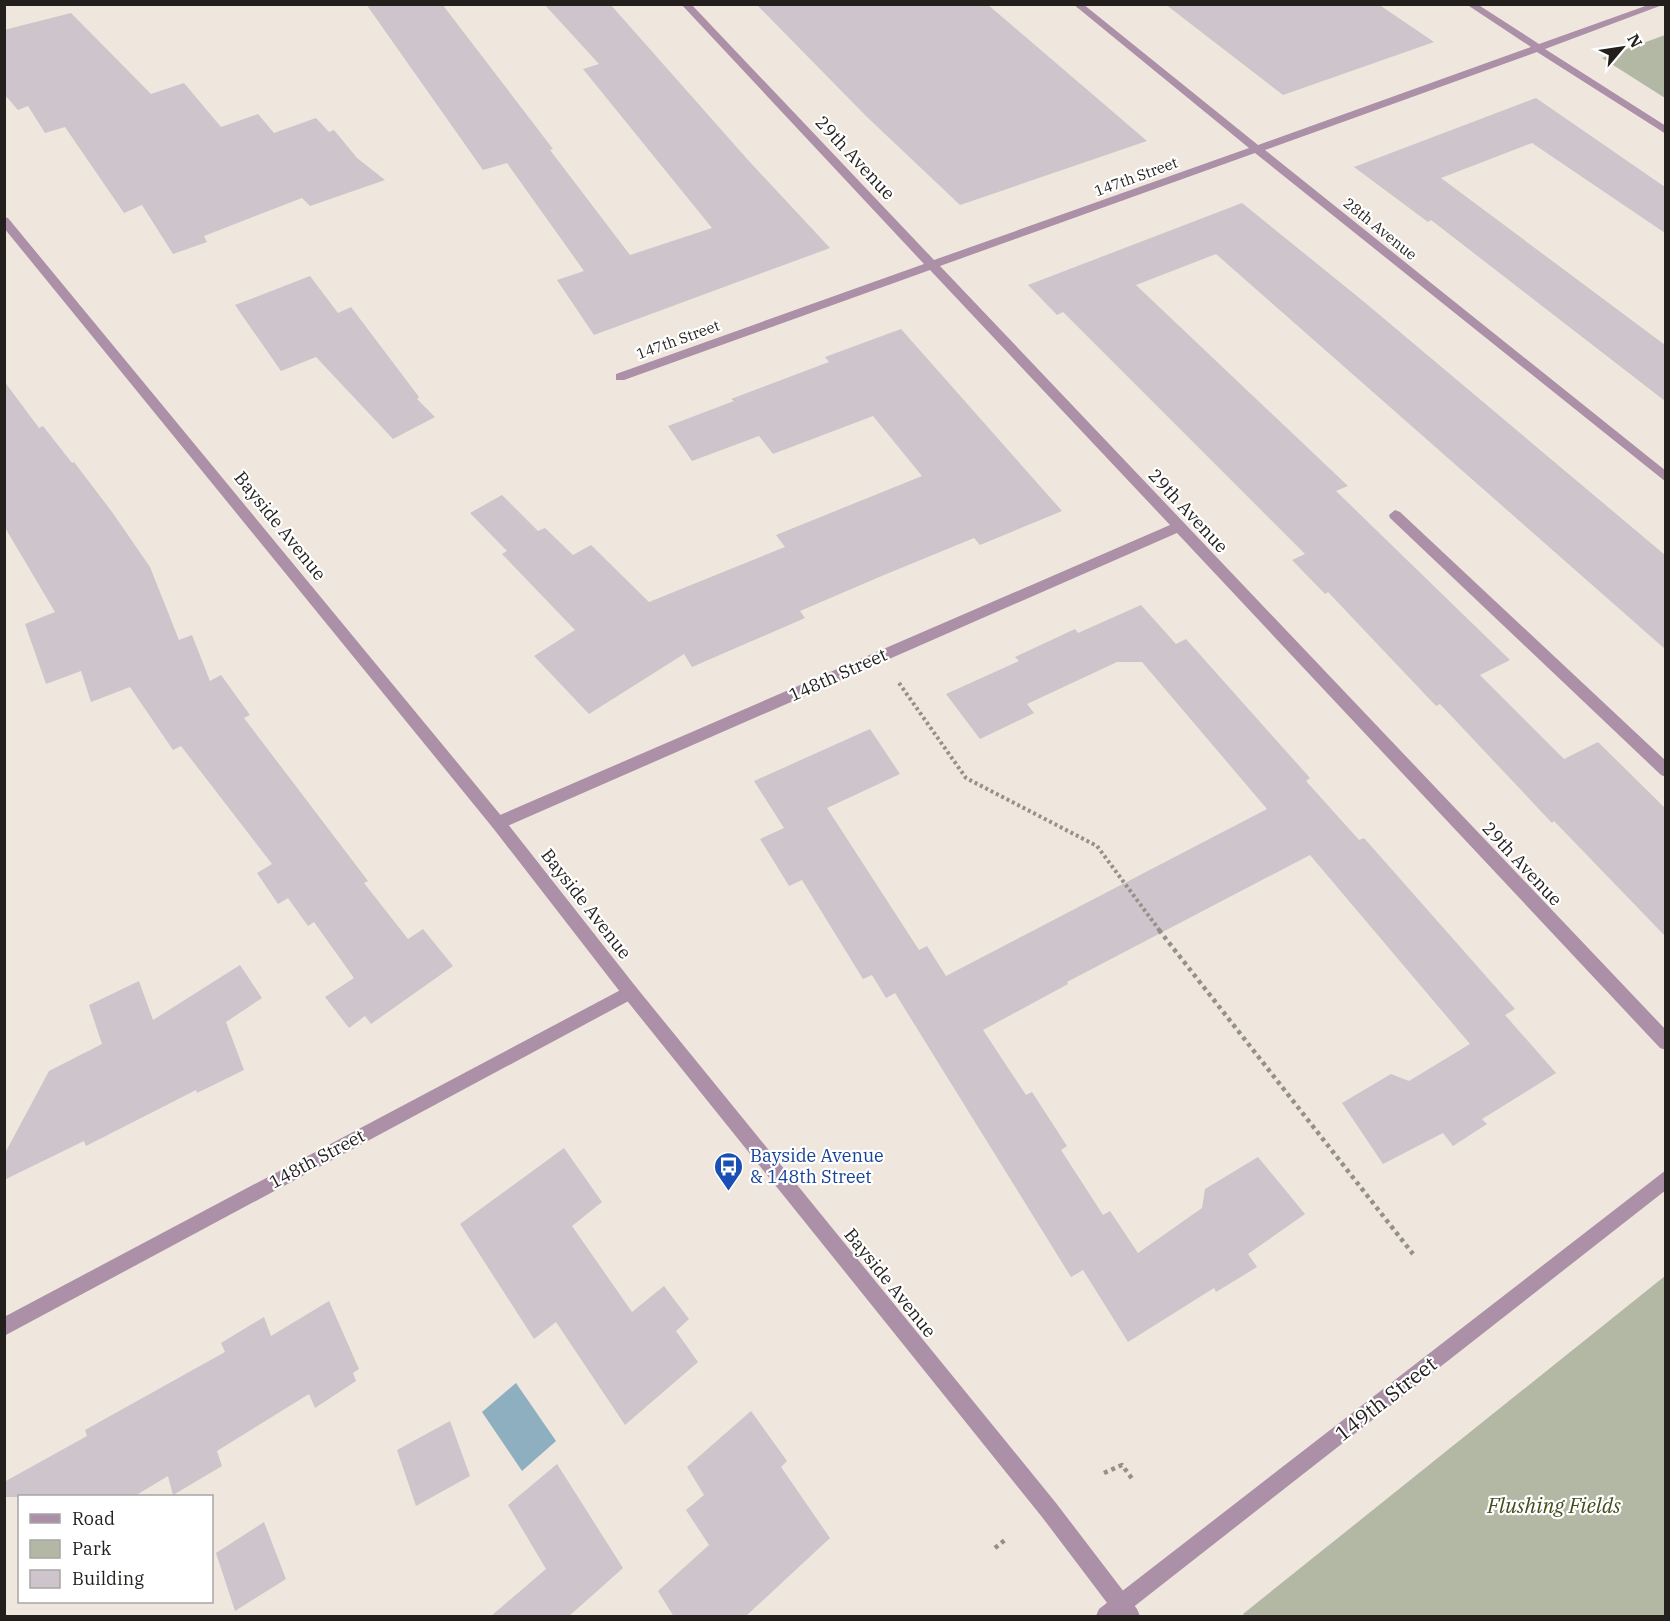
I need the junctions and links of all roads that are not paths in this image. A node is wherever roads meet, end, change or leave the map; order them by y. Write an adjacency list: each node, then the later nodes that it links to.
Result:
1 (685, 4): 9 (street, 29th Avenue)
2 (1077, 4): 7 (street, 28th Avenue)
3 (1470, 4): 5 (street)
4 (1661, 4): 5 (street, 147th Street)
5 (1538, 49): 6 (street); 7 (street, 147th Street)
6 (1665, 131)
7 (1257, 150): 9 (street, 147th Street); 11 (street, 28th Avenue)
8 (4, 220): 15 (street, Bayside Avenue)
9 (932, 266): 10 (street, 147th Street); 13 (street, 29th Avenue)
10 (620, 377)
11 (1665, 478)
12 (1395, 515): 14 (street)
13 (1178, 527): 15 (street, 148th Street); 17 (street, 29th Avenue)
14 (1665, 771)
15 (498, 823): 16 (street, Bayside Avenue)
16 (630, 992): 19 (street, 148th Street); 20 (street, Bayside Avenue)
17 (1665, 1042)
18 (1665, 1179): 20 (street, 149th Street)
19 (4, 1327)
20 (1126, 1611): 21 (street, 149th Street)
21 (1106, 1617)

